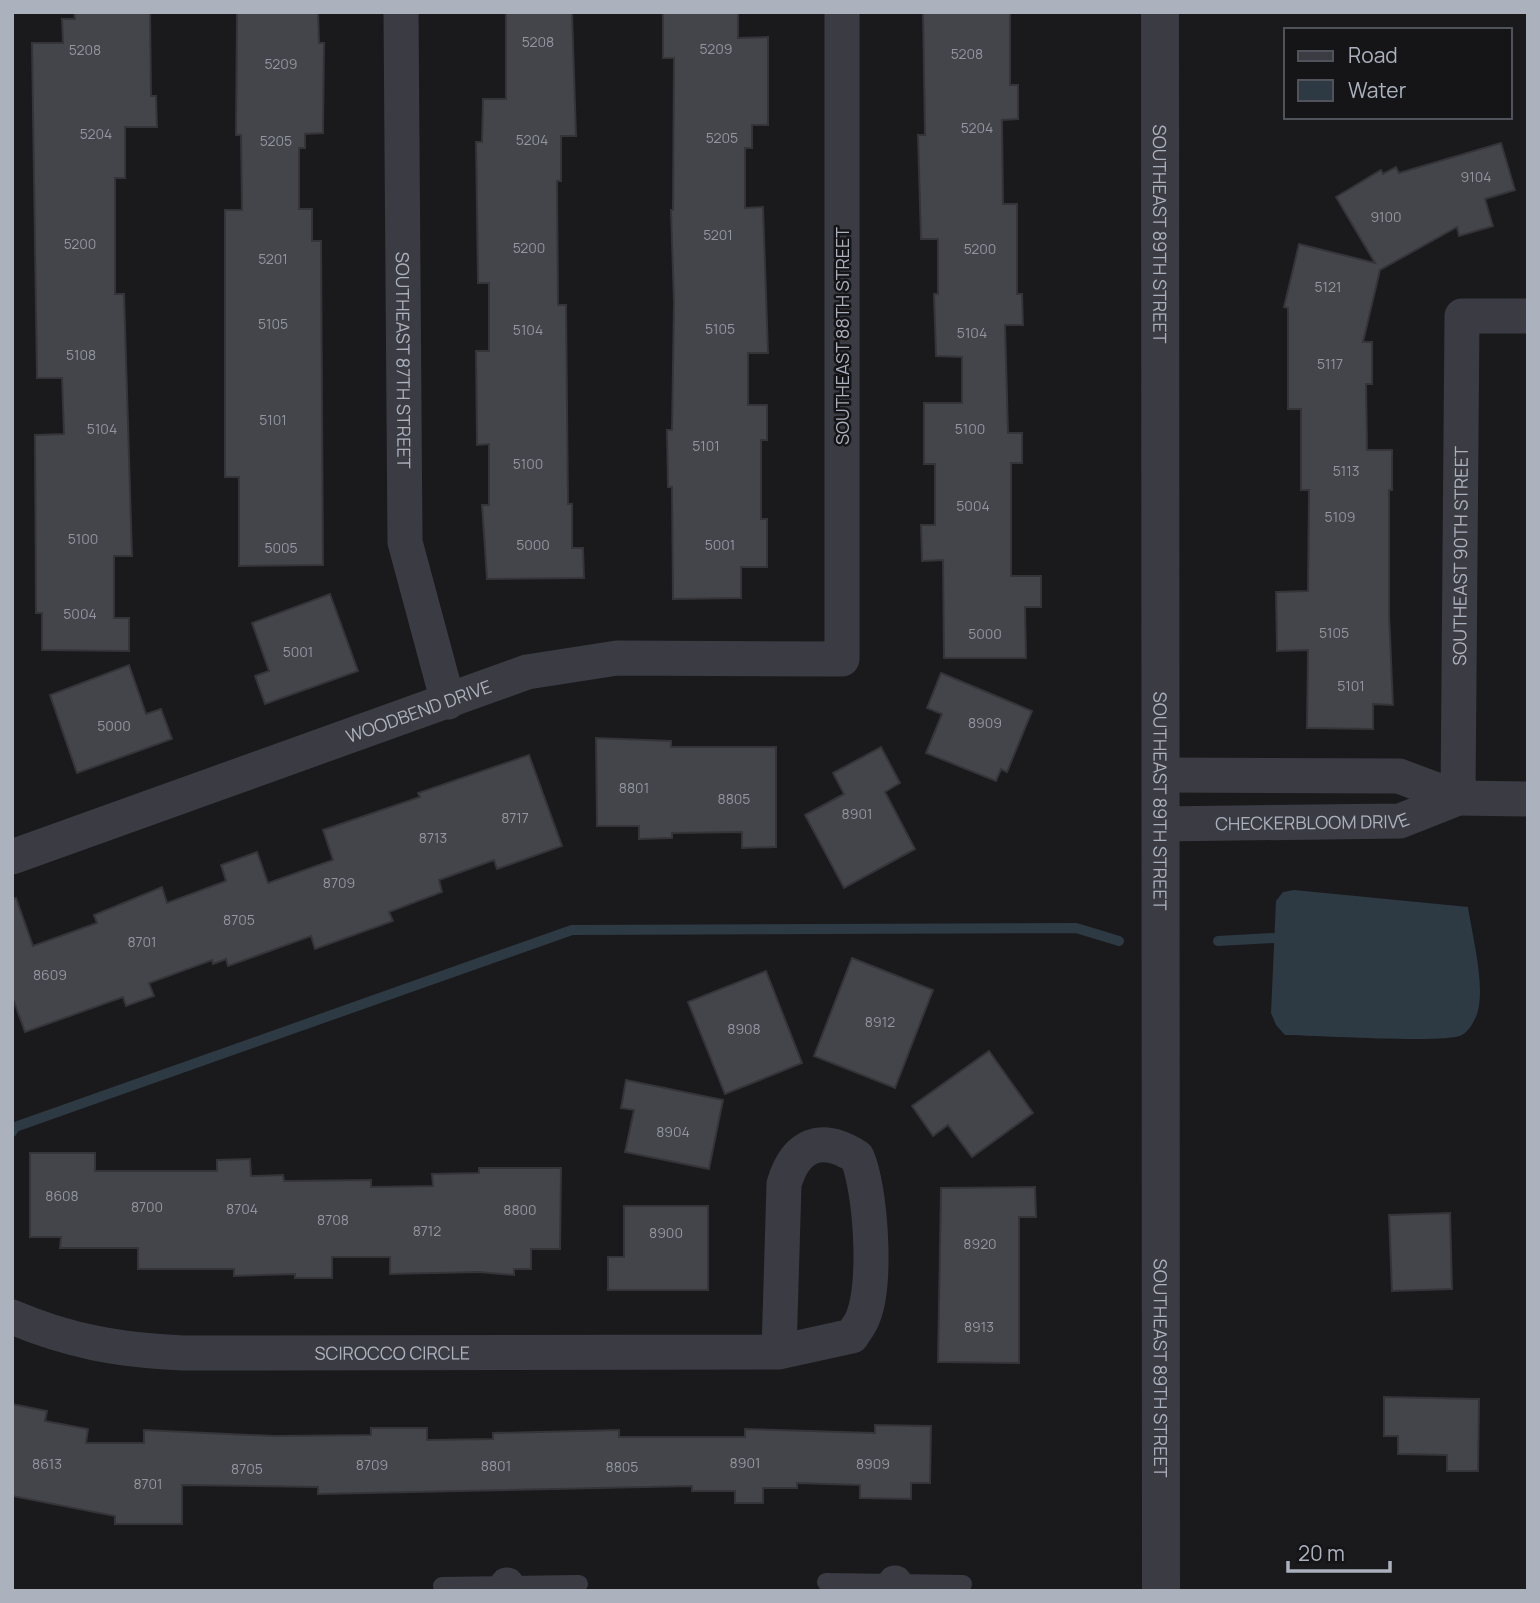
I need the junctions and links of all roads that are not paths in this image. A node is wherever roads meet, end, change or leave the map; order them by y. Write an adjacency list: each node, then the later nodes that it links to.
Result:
1 (401, 12): 6 (street, SOUTHEAST 87TH STREET)
2 (842, 12): 5 (street, SOUTHEAST 88TH STREET)
3 (1160, 12): 7 (street, SOUTHEAST 89TH STREET)
4 (1528, 316): 8 (street, SOUTHEAST 90TH STREET)
5 (842, 659): 6 (street, WOODBEND DRIVE)
6 (447, 702): 11 (street, WOODBEND DRIVE)
7 (1161, 775): 8 (street, CHECKERBLOOM DRIVE); 10 (street, SOUTHEAST 89TH STREET)
8 (1458, 798): 9 (street, CHECKERBLOOM DRIVE); 10 (street, CHECKERBLOOM DRIVE)
9 (1528, 799)
10 (1160, 824): 20 (street, SOUTHEAST 89TH STREET)
11 (15, 846)
12 (12, 1317): 13 (street, SCIROCCO CIRCLE)
13 (779, 1352): 13 (street, SCIROCCO CIRCLE)
14 (826, 1582): 18 (lane)
15 (579, 1584): 19 (lane)
16 (963, 1584): 18 (lane)
17 (442, 1586): 19 (lane)
18 (895, 1587)
19 (507, 1588)
20 (1161, 1591)

